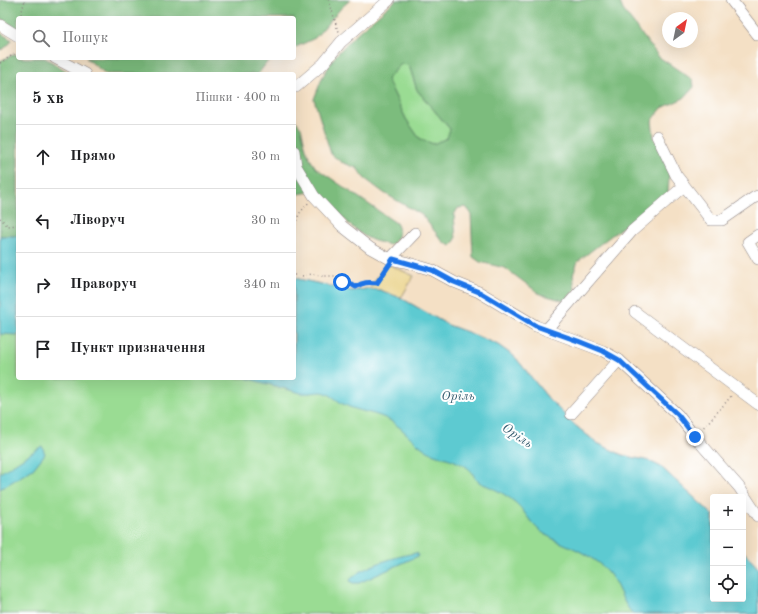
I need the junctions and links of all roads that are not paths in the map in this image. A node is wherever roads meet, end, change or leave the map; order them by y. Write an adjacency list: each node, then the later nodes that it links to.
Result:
1 (389, 0): 8 (street)
2 (731, 0): 4 (street)
3 (0, 25): 5 (street)
4 (758, 34)
5 (16, 35)
6 (59, 60): 7 (street)
7 (81, 72)
8 (296, 87)
9 (657, 136): 11 (street)
10 (296, 166): 15 (street)
11 (684, 186): 12 (street); 18 (street)
12 (758, 196)
13 (415, 233): 15 (street)
14 (758, 235): 16 (street)
15 (391, 259): 18 (street)
16 (758, 259)
17 (635, 312): 20 (street)
18 (546, 330): 19 (street)
19 (619, 360): 21 (street); 22 (street)
20 (758, 404)
21 (570, 414)
22 (758, 516)

